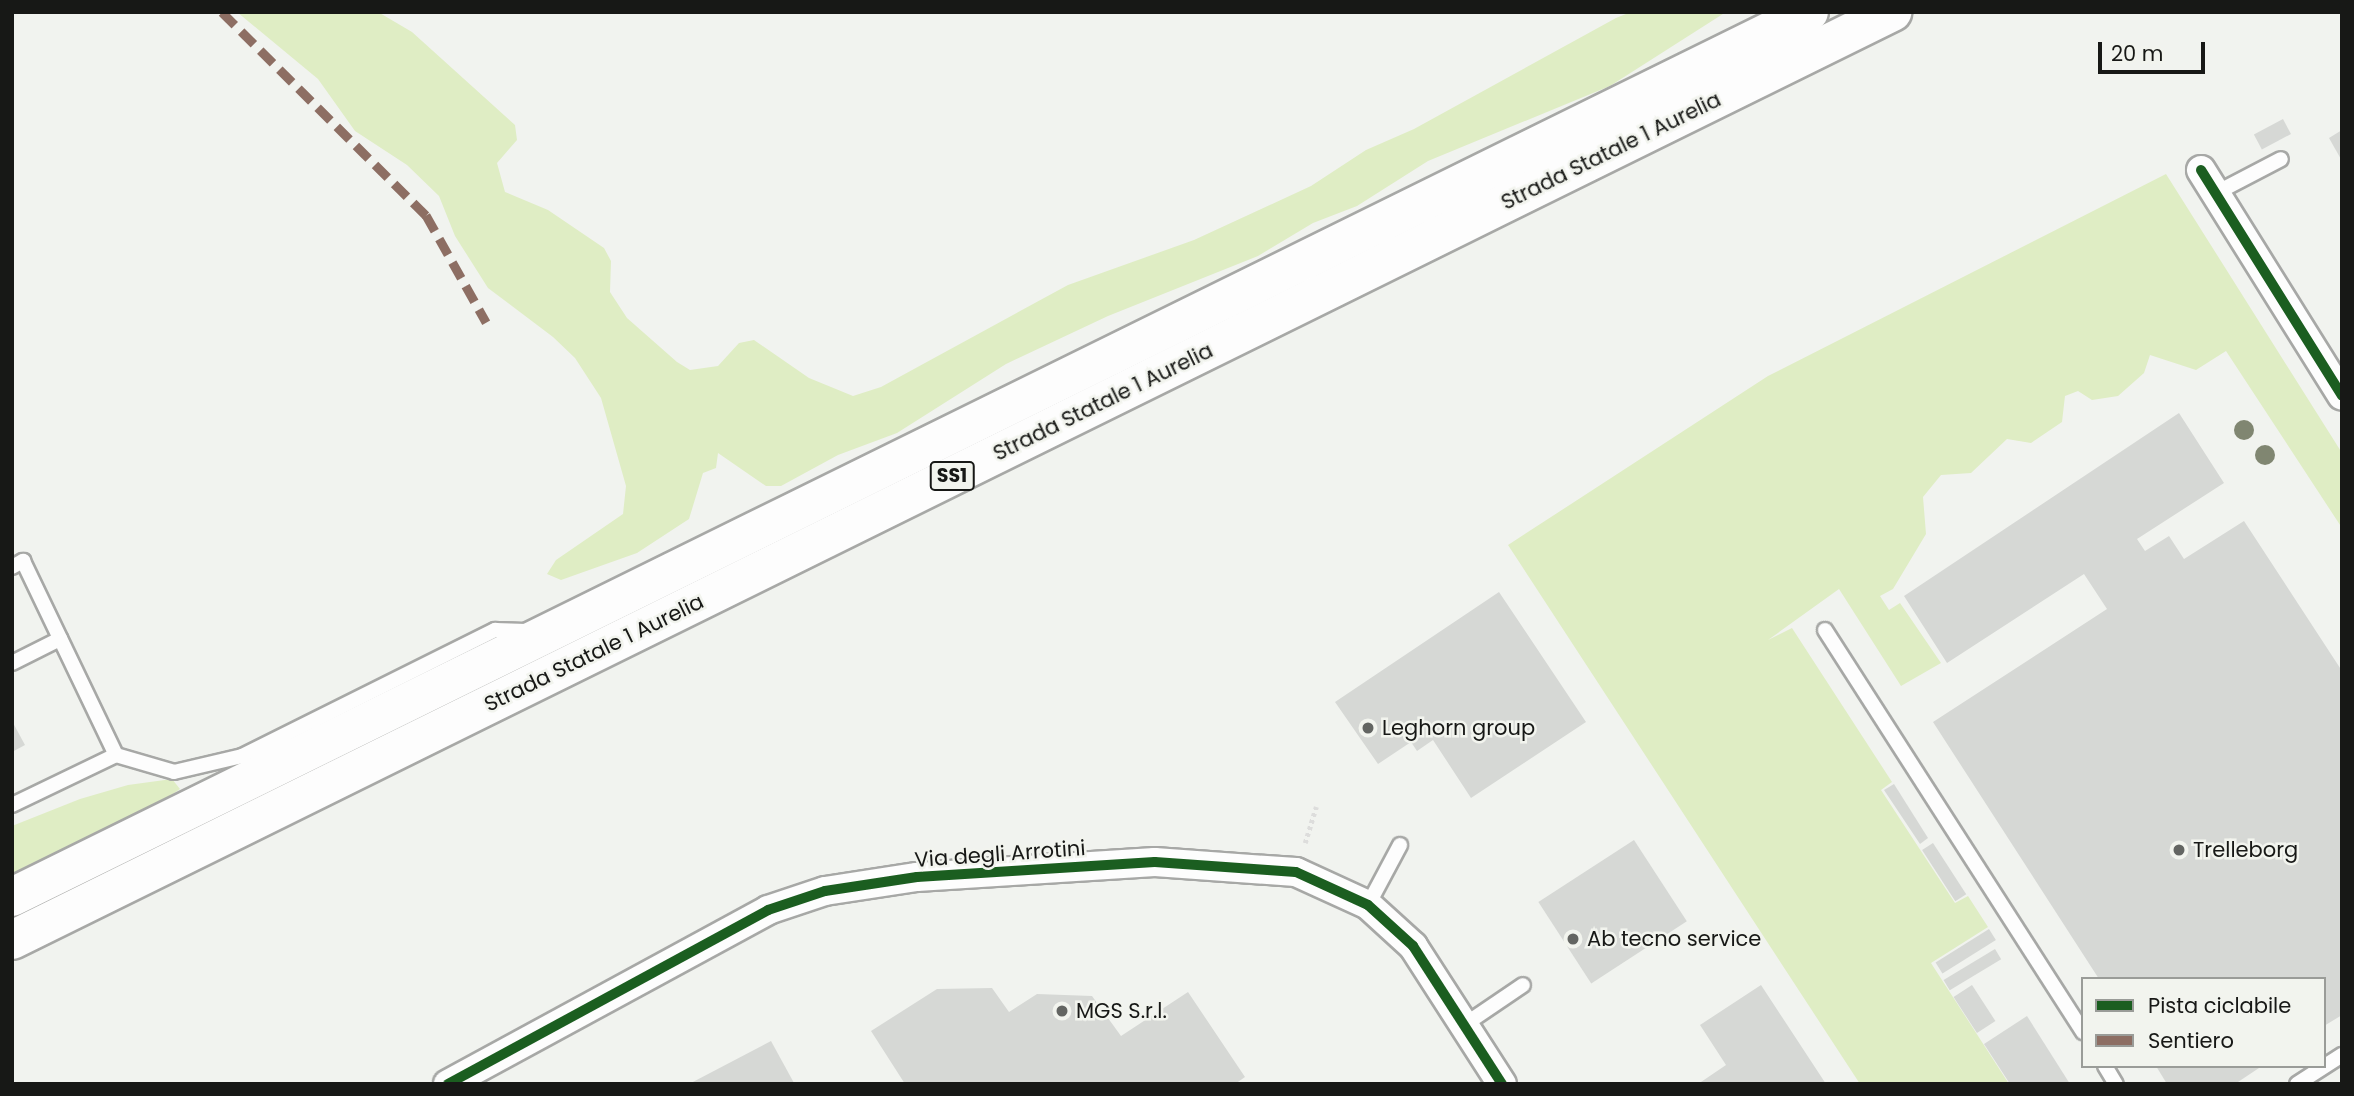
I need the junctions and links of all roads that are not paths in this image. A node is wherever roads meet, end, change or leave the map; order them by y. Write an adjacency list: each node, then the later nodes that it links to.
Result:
1 (1809, 12): 8 (highway, Strada Statale 1 Aurelia / SS1)
2 (1892, 12): 16 (highway, Strada Statale 1 Aurelia / SS1)
3 (2281, 159): 4 (lane)
4 (2208, 181): 5 (street)
5 (2342, 396)
6 (18, 564): 9 (lane)
7 (1825, 630): 19 (lane)
8 (552, 631): 11 (lane); 14 (highway, Strada Statale 1 Aurelia / SS1)
9 (60, 639): 10 (lane); 11 (lane)
10 (12, 663)
11 (116, 755): 12 (lane)
12 (12, 804)
13 (1400, 845): 15 (lane)
14 (12, 897)
15 (1368, 905): 18 (street, Via degli Arrotini); 24 (street, Via degli Arrotini)
16 (12, 940)
17 (1523, 985): 18 (lane)
18 (1464, 1025): 25 (street, Via degli Arrotini)
19 (2081, 1029)
20 (2342, 1055): 21 (lane)
21 (2326, 1065)
22 (2106, 1068): 26 (lane)
23 (2322, 1068): 27 (lane)
24 (449, 1084)
25 (1502, 1084)
26 (2116, 1084)
27 (2297, 1084)

